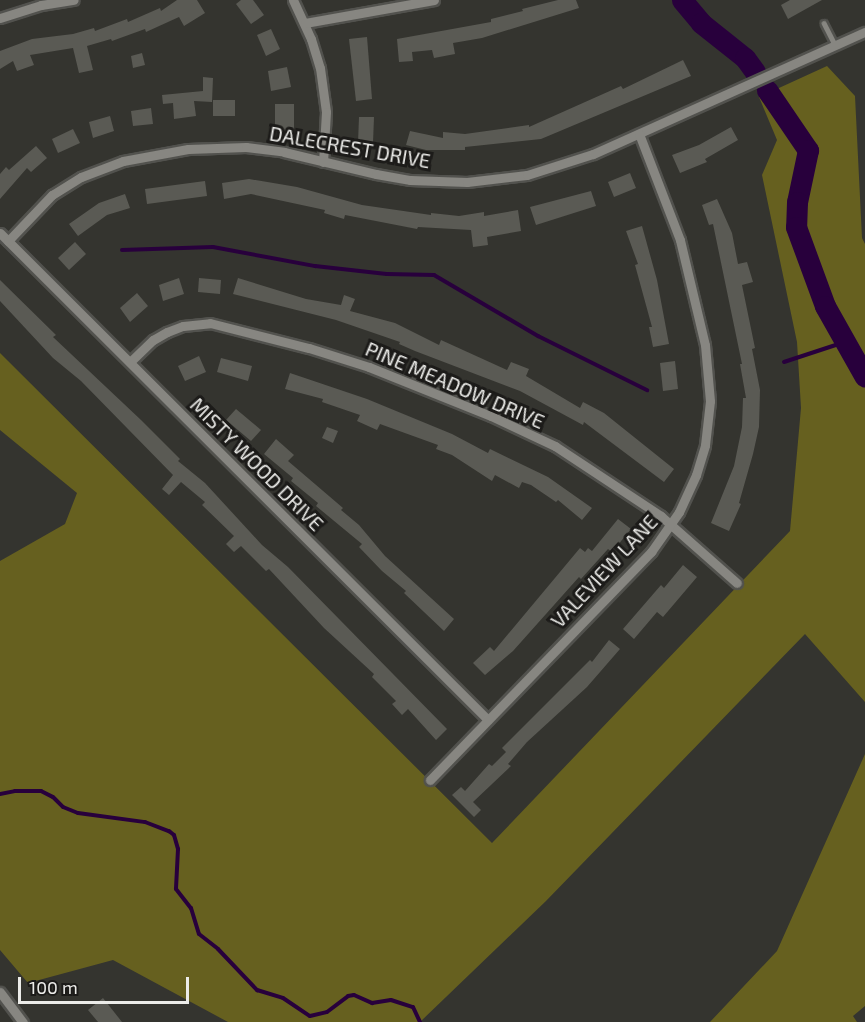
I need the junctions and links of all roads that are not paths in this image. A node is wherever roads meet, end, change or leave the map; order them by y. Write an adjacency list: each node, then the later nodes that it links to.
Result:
1 (15, 0): 5 (street)
2 (74, 0): 5 (street)
3 (293, 0): 7 (street)
4 (434, 0): 7 (street)
5 (20, 10): 6 (street)
6 (0, 18)
7 (305, 23): 12 (street)
8 (824, 23): 10 (lane)
9 (865, 32): 10 (street, DALECREST DRIVE)
10 (835, 45): 11 (street, DALECREST DRIVE)
11 (639, 134): 12 (street, DALECREST DRIVE); 16 (street, VALEVIEW LANE)
12 (323, 162): 14 (street, DALECREST DRIVE)
13 (0, 233): 14 (street, MISTY WOOD DRIVE)
14 (8, 241): 15 (street, MISTY WOOD DRIVE)
15 (130, 362): 16 (street, PINE MEADOW DRIVE); 18 (street, MISTY WOOD DRIVE)
16 (672, 525): 17 (street, PINE MEADOW DRIVE); 18 (street, VALEVIEW LANE)
17 (737, 583)
18 (488, 720): 19 (street, VALEVIEW LANE)
19 (430, 780)
20 (0, 992): 21 (street)
21 (23, 1022)

